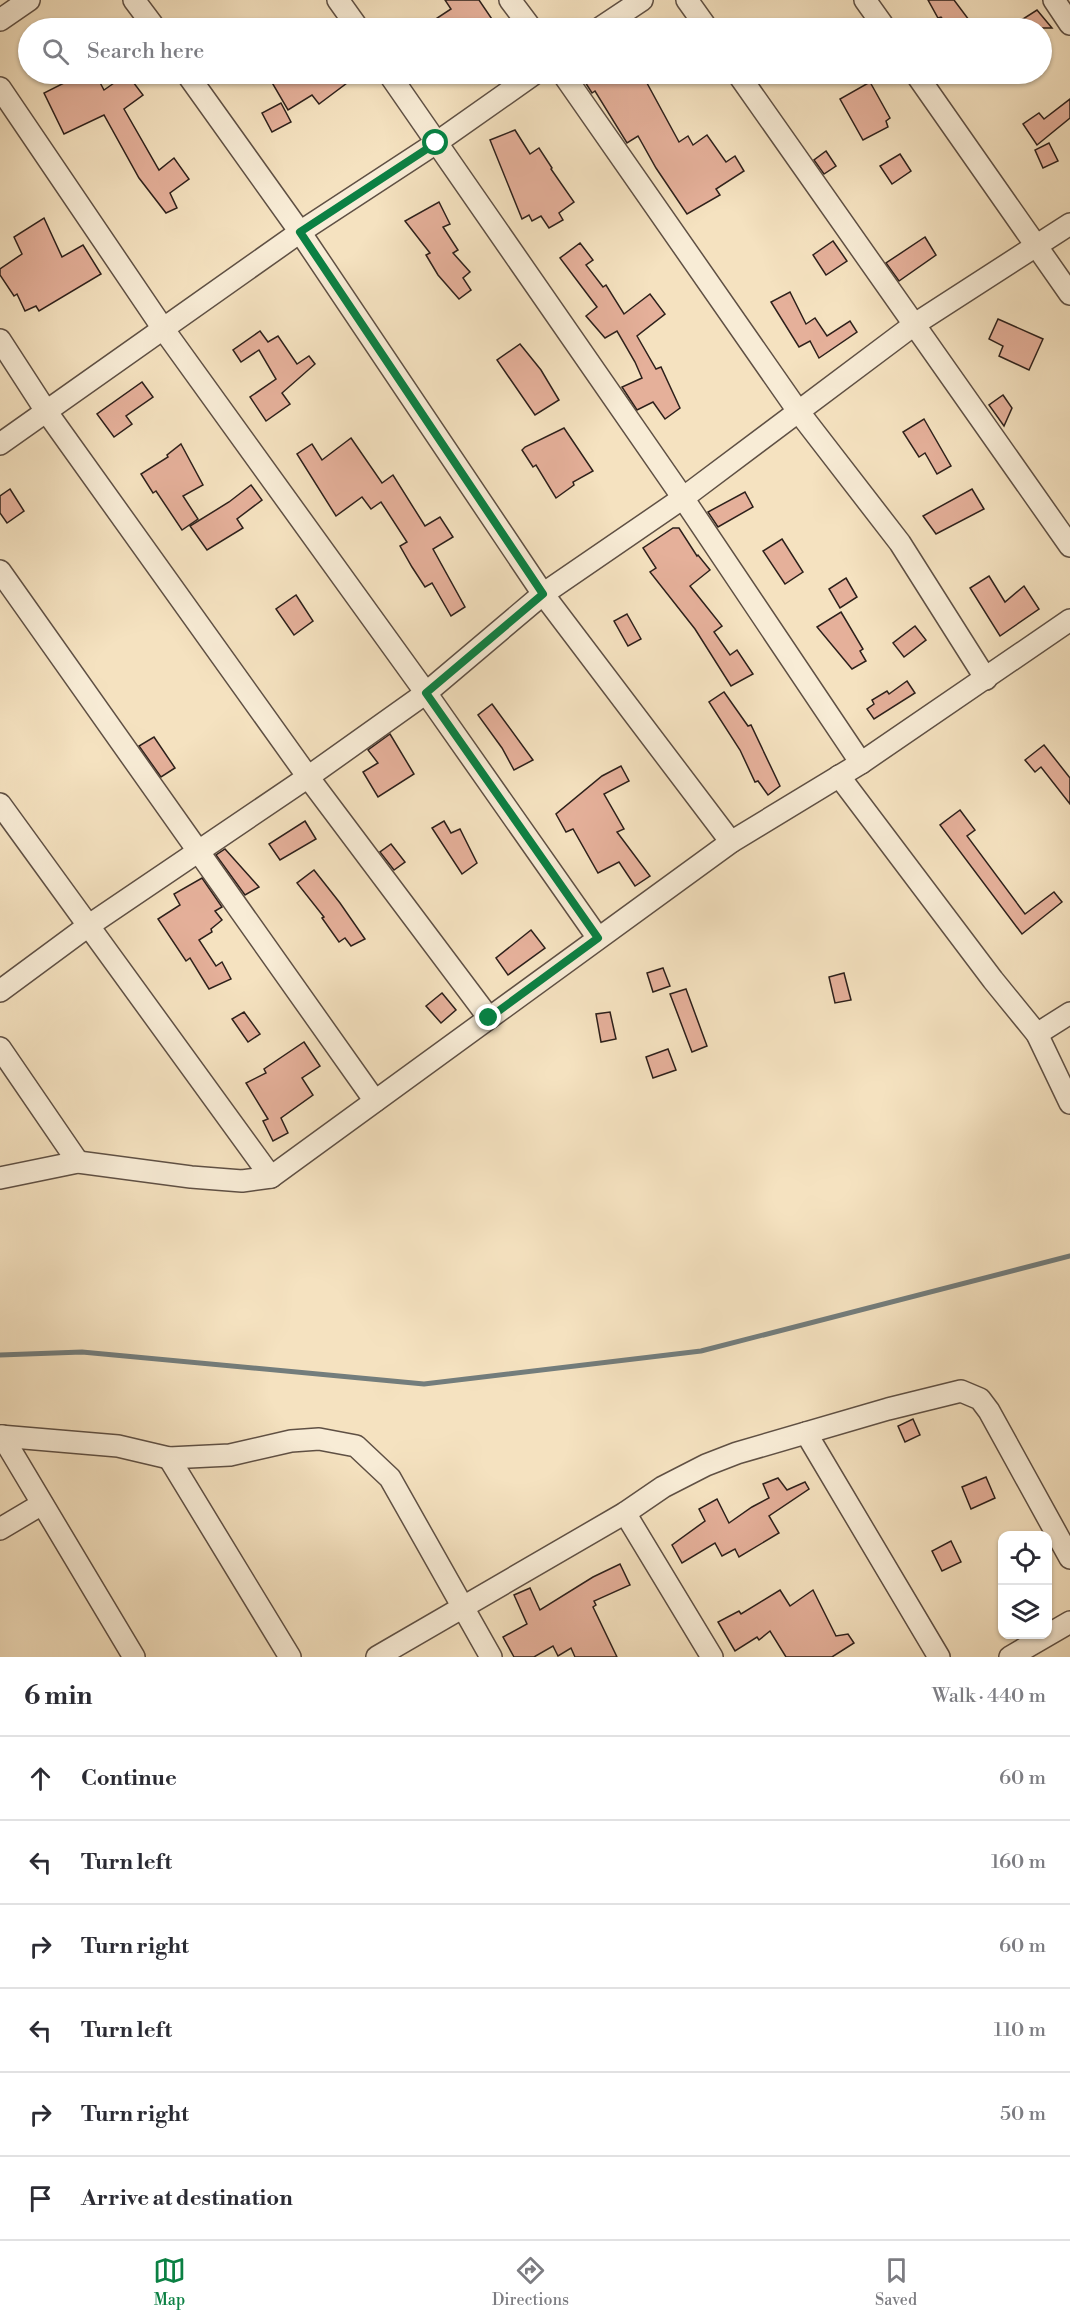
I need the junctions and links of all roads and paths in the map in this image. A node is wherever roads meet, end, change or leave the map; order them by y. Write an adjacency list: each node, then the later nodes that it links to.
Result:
1 (29, 0): 15 (street)
2 (134, 0): 9 (street)
3 (338, 0): 10 (street)
4 (510, 0): 11 (street)
5 (642, 0): 12 (street)
6 (687, 0): 13 (street)
7 (865, 0): 14 (street)
8 (1054, 0): 16 (street)
9 (148, 18)
10 (351, 18)
11 (524, 18)
12 (615, 18)
13 (700, 18)
14 (878, 18)
15 (0, 20)
16 (1070, 24)
17 (194, 84): 26 (street)
18 (396, 84): 24 (street)
19 (520, 84): 24 (street)
20 (570, 84): 33 (street)
21 (745, 84): 29 (street)
22 (923, 84): 27 (street)
23 (0, 88): 30 (street)
24 (436, 143): 26 (street); 35 (street)
25 (1070, 224): 27 (street)
26 (300, 232): 30 (street); 38 (street)
27 (1035, 246): 28 (street); 29 (street)
28 (1070, 294)
29 (915, 324): 33 (street); 36 (street)
30 (164, 330): 32 (street); 41 (street)
31 (0, 340): 32 (street)
32 (46, 411): 34 (street); 43 (street)
33 (798, 411): 35 (street); 40 (street)
34 (0, 444)
35 (683, 498): 38 (street); 42 (street)
36 (1070, 546)
37 (0, 571): 47 (street)
38 (543, 594): 41 (street); 46 (street)
39 (1070, 620): 40 (street)
40 (986, 679): 42 (street)
41 (426, 693): 43 (street); 49 (street)
42 (861, 763): 44 (street)
43 (308, 777): 47 (street); 52 (street)
44 (839, 777): 46 (street); 53 (street)
45 (0, 804): 48 (street)
46 (731, 842): 49 (street)
47 (198, 851): 48 (street); 55 (street)
48 (88, 926): 50 (street); 58 (street)
49 (598, 938): 52 (street)
50 (0, 991)
51 (1070, 1013): 53 (street)
52 (489, 1018): 55 (street)
53 (1036, 1034): 56 (street)
54 (0, 1048): 57 (street)
55 (375, 1101): 58 (street)
56 (1070, 1103)
57 (78, 1162): 58 (street); 59 (street)
58 (271, 1177)
59 (0, 1178)
60 (806, 1433): 64 (street); 66 (street); 74 (street)
61 (1, 1436): 62 (street); 63 (street)
62 (169, 1458): 67 (street); 70 (street)
63 (42, 1504): 65 (street); 69 (street)
64 (625, 1513): 67 (street); 73 (street)
65 (0, 1529)
66 (1070, 1558)
67 (461, 1608): 71 (street); 72 (street)
68 (1070, 1622): 75 (street)
69 (135, 1657)
70 (290, 1657)
71 (377, 1657)
72 (491, 1657)
73 (711, 1657)
74 (939, 1657)
75 (1010, 1657)

